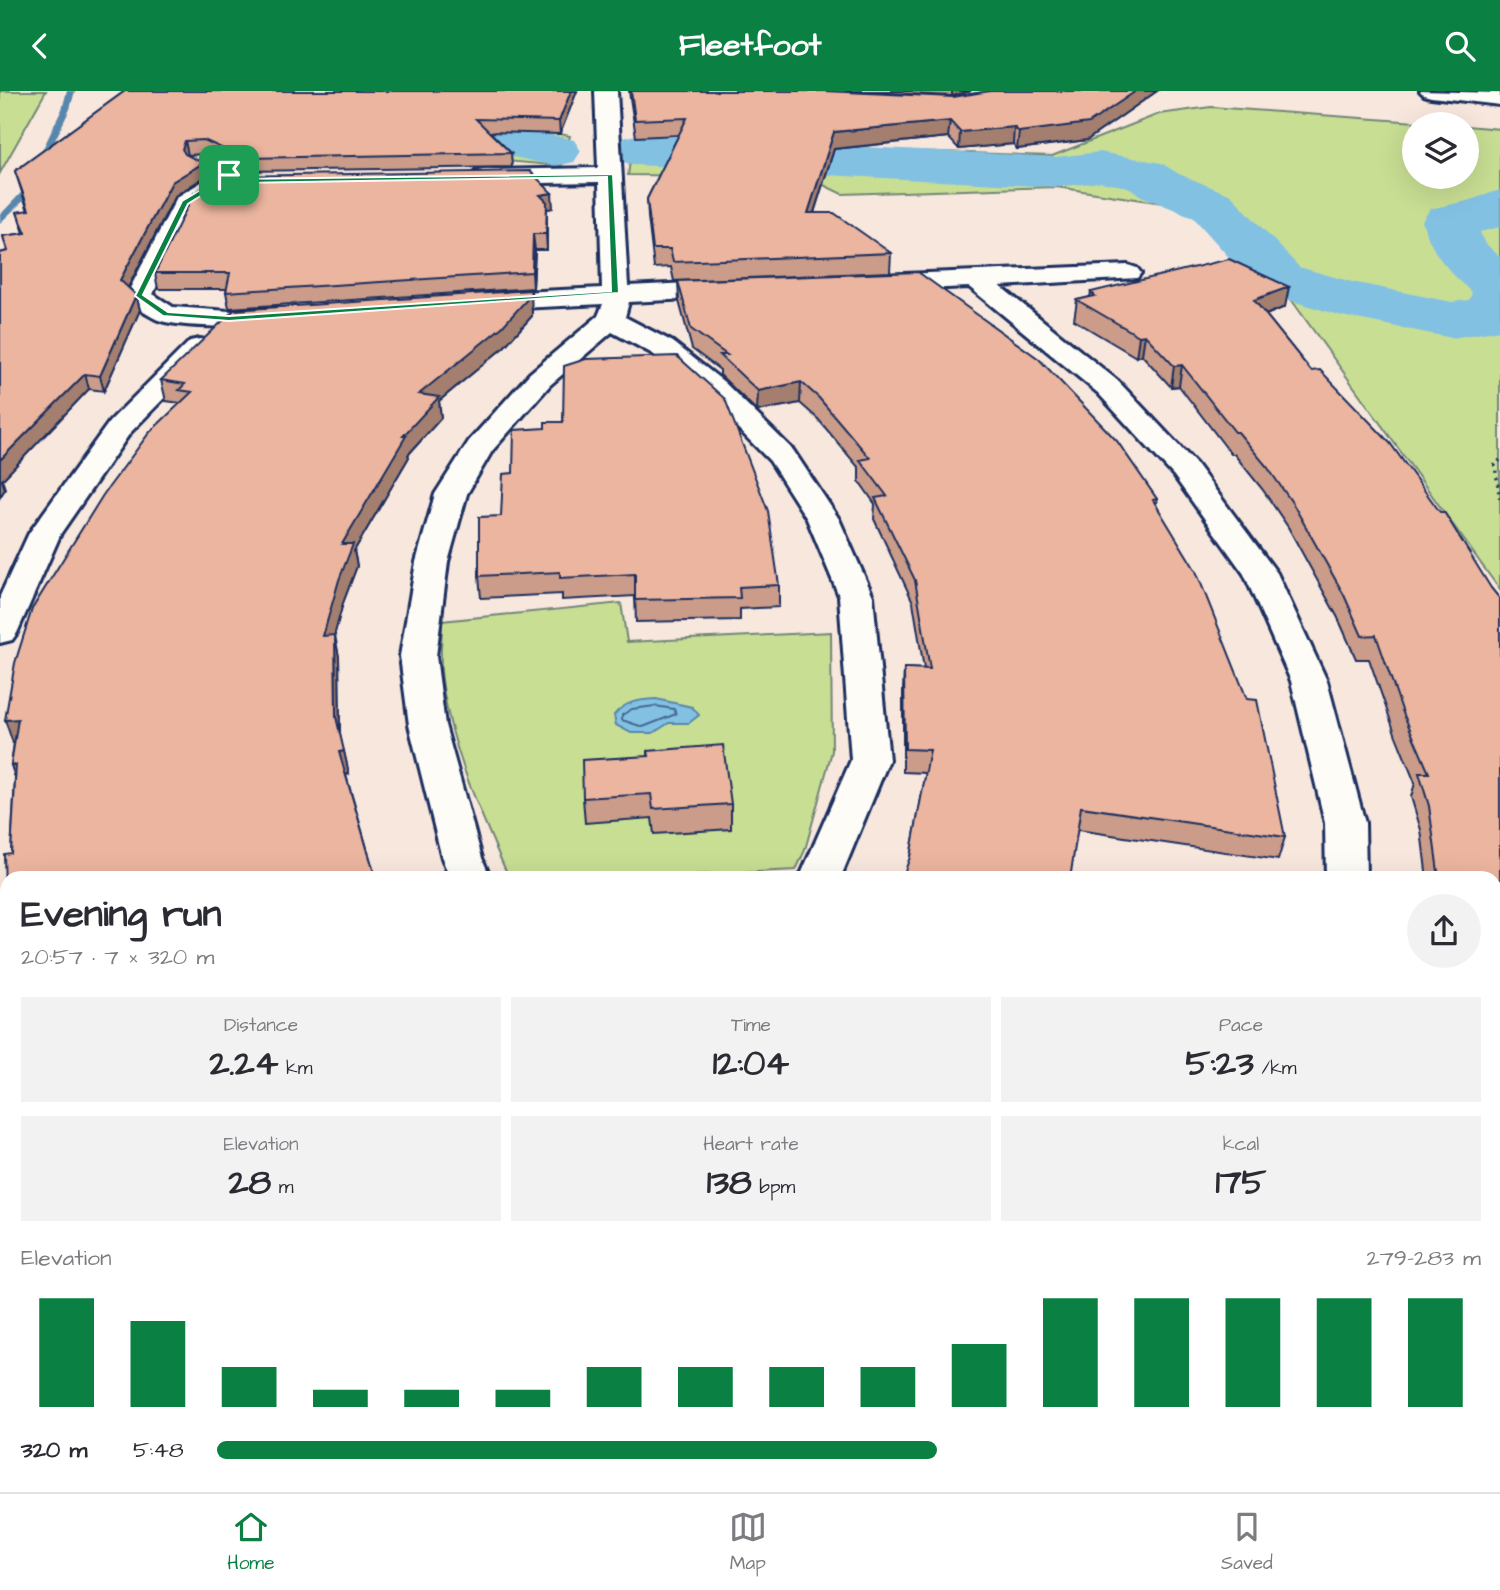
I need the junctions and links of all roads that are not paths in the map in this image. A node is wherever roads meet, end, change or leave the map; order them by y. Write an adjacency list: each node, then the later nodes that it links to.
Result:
1 (606, 91): 4 (lane)
2 (1432, 91): 3 (lane)
3 (1500, 99)
4 (610, 175): 5 (lane); 12 (lane)
5 (460, 177)
6 (254, 180): 14 (lane)
7 (1128, 273): 8 (lane)
8 (975, 279): 9 (lane); 18 (lane)
9 (851, 284)
10 (754, 288): 12 (lane)
11 (450, 304): 12 (lane)
12 (612, 307): 16 (lane); 17 (lane)
13 (298, 314): 14 (lane)
14 (229, 319): 15 (lane)
15 (0, 633)
16 (468, 871)
17 (822, 871)
18 (1346, 871)

